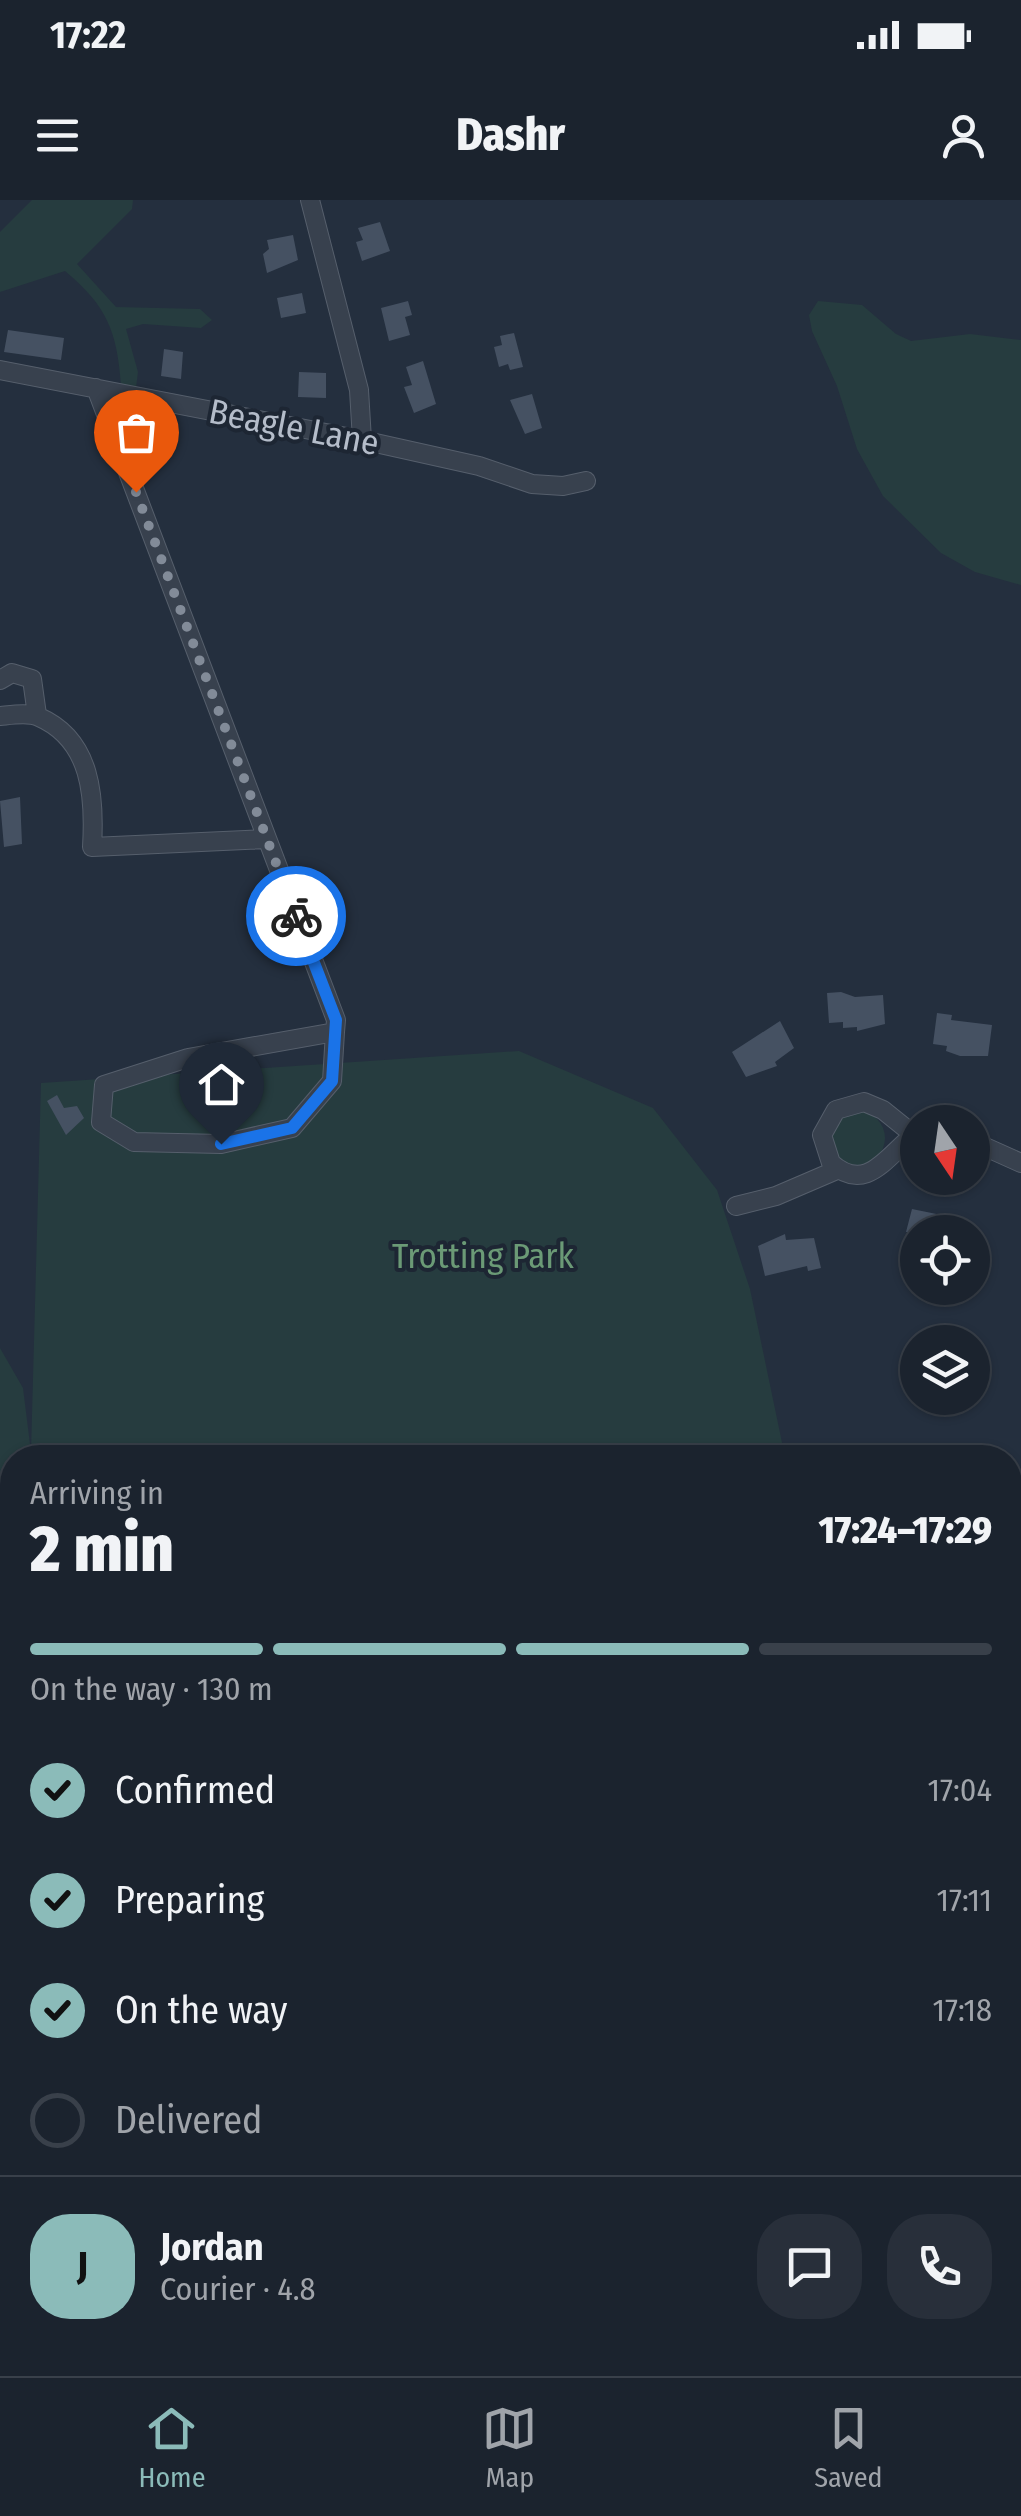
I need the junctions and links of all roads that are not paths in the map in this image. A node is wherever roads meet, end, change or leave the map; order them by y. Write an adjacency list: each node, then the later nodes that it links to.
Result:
1 (310, 200): 4 (street)
2 (0, 370): 3 (street, Beagle Lane)
3 (96, 388): 4 (street, Beagle Lane); 9 (street)
4 (362, 440): 5 (street, Beagle Lane)
5 (586, 482)
6 (0, 680): 7 (street)
7 (37, 715): 8 (street); 9 (street)
8 (0, 716)
9 (267, 839): 10 (street)
10 (335, 1032): 10 (street)
11 (900, 1124): 15 (street)
12 (990, 1149): 14 (street)
13 (900, 1150): 15 (street)
14 (1021, 1163)
15 (839, 1169): 16 (street)
16 (736, 1206)

